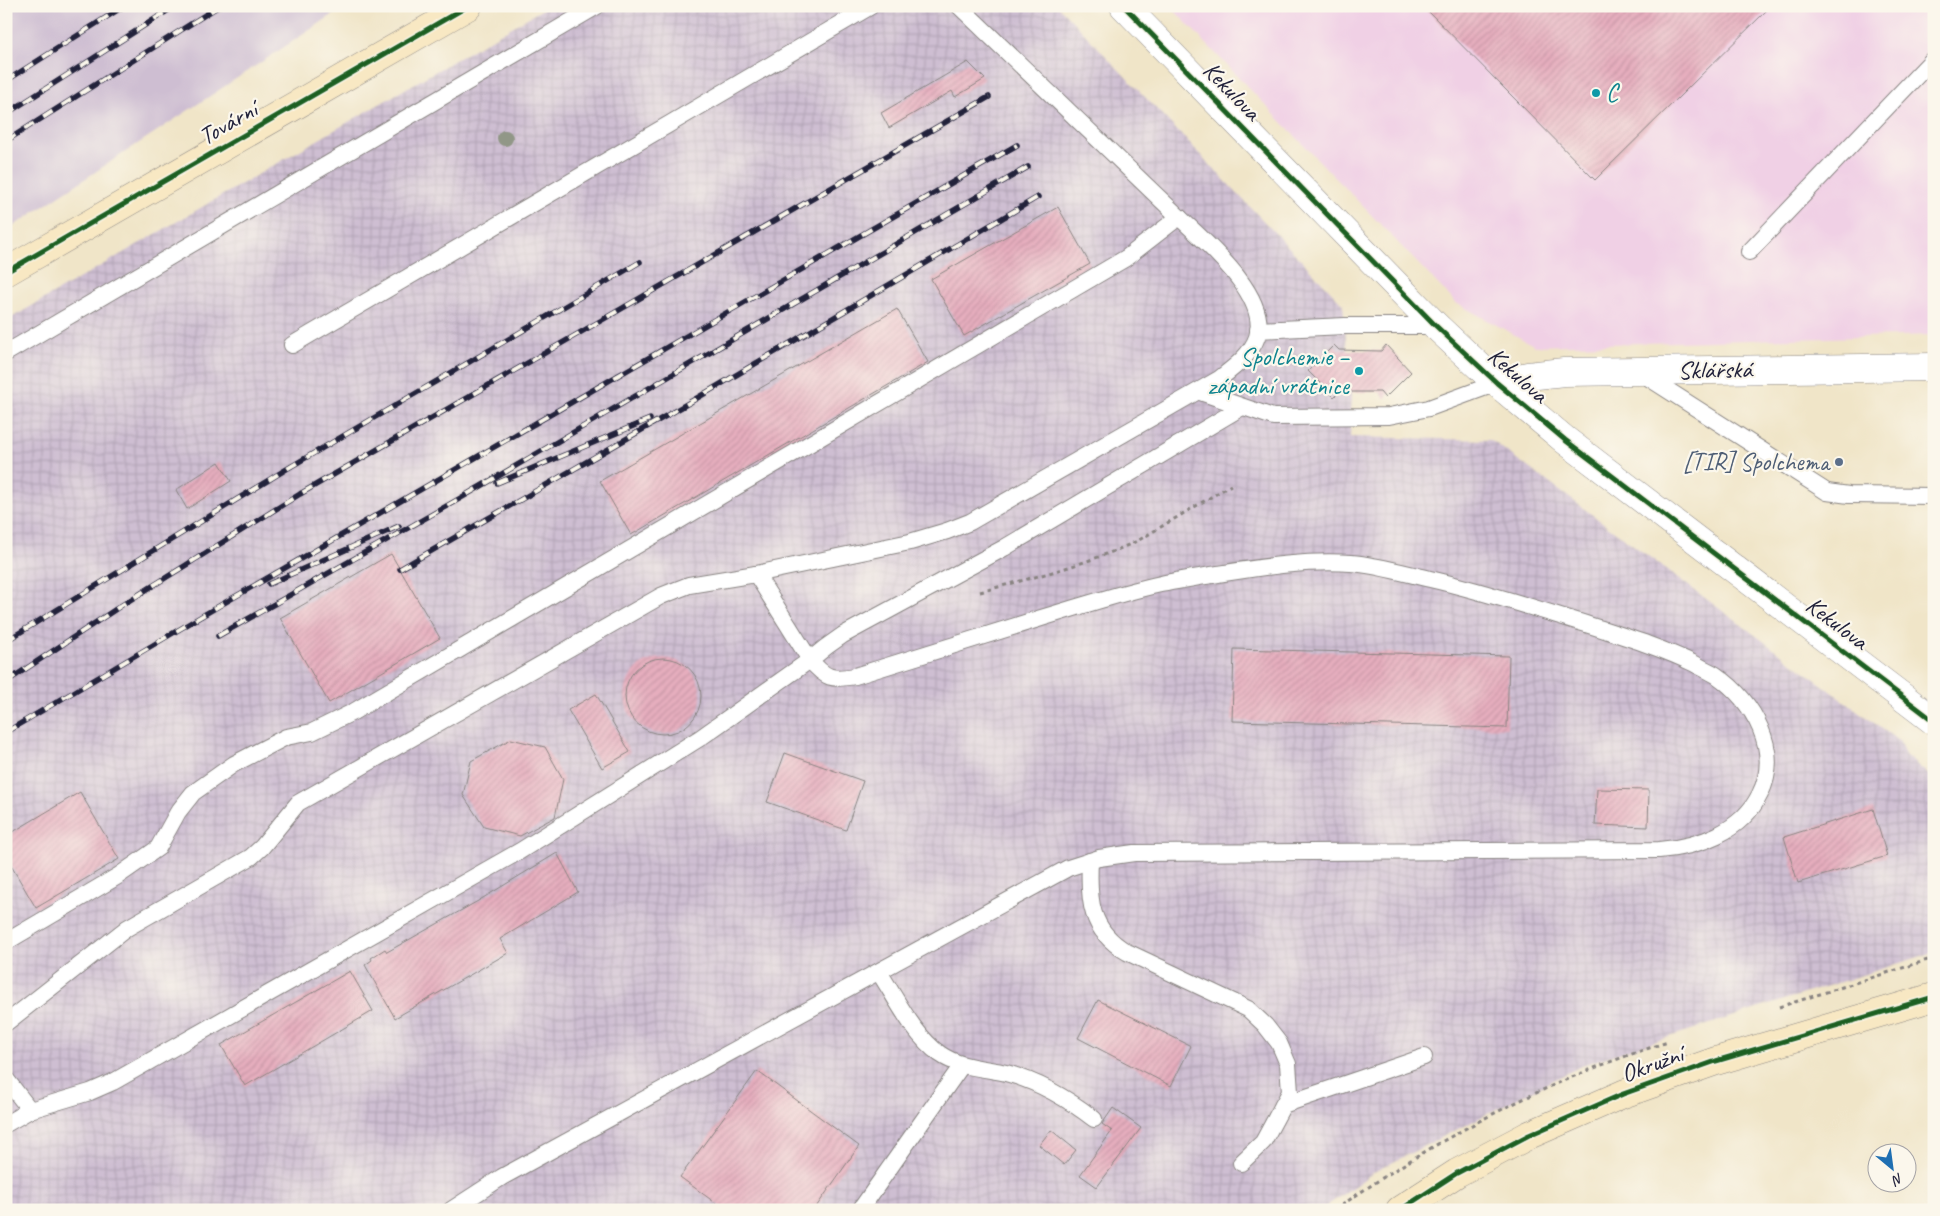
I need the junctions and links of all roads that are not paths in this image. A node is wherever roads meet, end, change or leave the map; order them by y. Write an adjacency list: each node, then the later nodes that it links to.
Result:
1 (468, 6): 9 (street, Tovární)
2 (597, 6): 13 (lane)
3 (872, 6): 12 (lane)
4 (959, 6): 7 (lane)
5 (1124, 6): 10 (street, Kekulova)
6 (1934, 58): 8 (lane)
7 (1179, 217): 11 (lane); 24 (lane)
8 (1749, 252)
9 (6, 272)
10 (1436, 326): 11 (lane); 16 (street, Kekulova)
11 (1258, 330): 17 (lane)
12 (292, 345)
13 (6, 353)
14 (1934, 367): 15 (street, Sklářská)
15 (1637, 370): 16 (street, Sklářská); 19 (lane)
16 (1497, 383): 18 (lane); 22 (street, Kekulova)
17 (1200, 392): 18 (lane); 20 (lane)
18 (1242, 408): 21 (lane)
19 (1934, 496)
20 (756, 574): 21 (lane); 27 (lane)
21 (810, 660): 23 (lane); 32 (lane)
22 (1934, 720)
23 (1090, 861): 25 (lane); 31 (lane)
24 (6, 942)
25 (879, 972): 29 (lane); 36 (lane)
26 (1934, 997): 38 (street, Okružní)
27 (6, 1023)
28 (1424, 1057): 31 (lane)
29 (962, 1065): 33 (lane); 37 (lane)
30 (6, 1079): 32 (lane)
31 (1283, 1105): 35 (lane)
32 (30, 1110): 34 (lane)
33 (1094, 1119)
34 (6, 1124)
35 (1241, 1163)
36 (451, 1210)
37 (860, 1210)
38 (1400, 1210)

